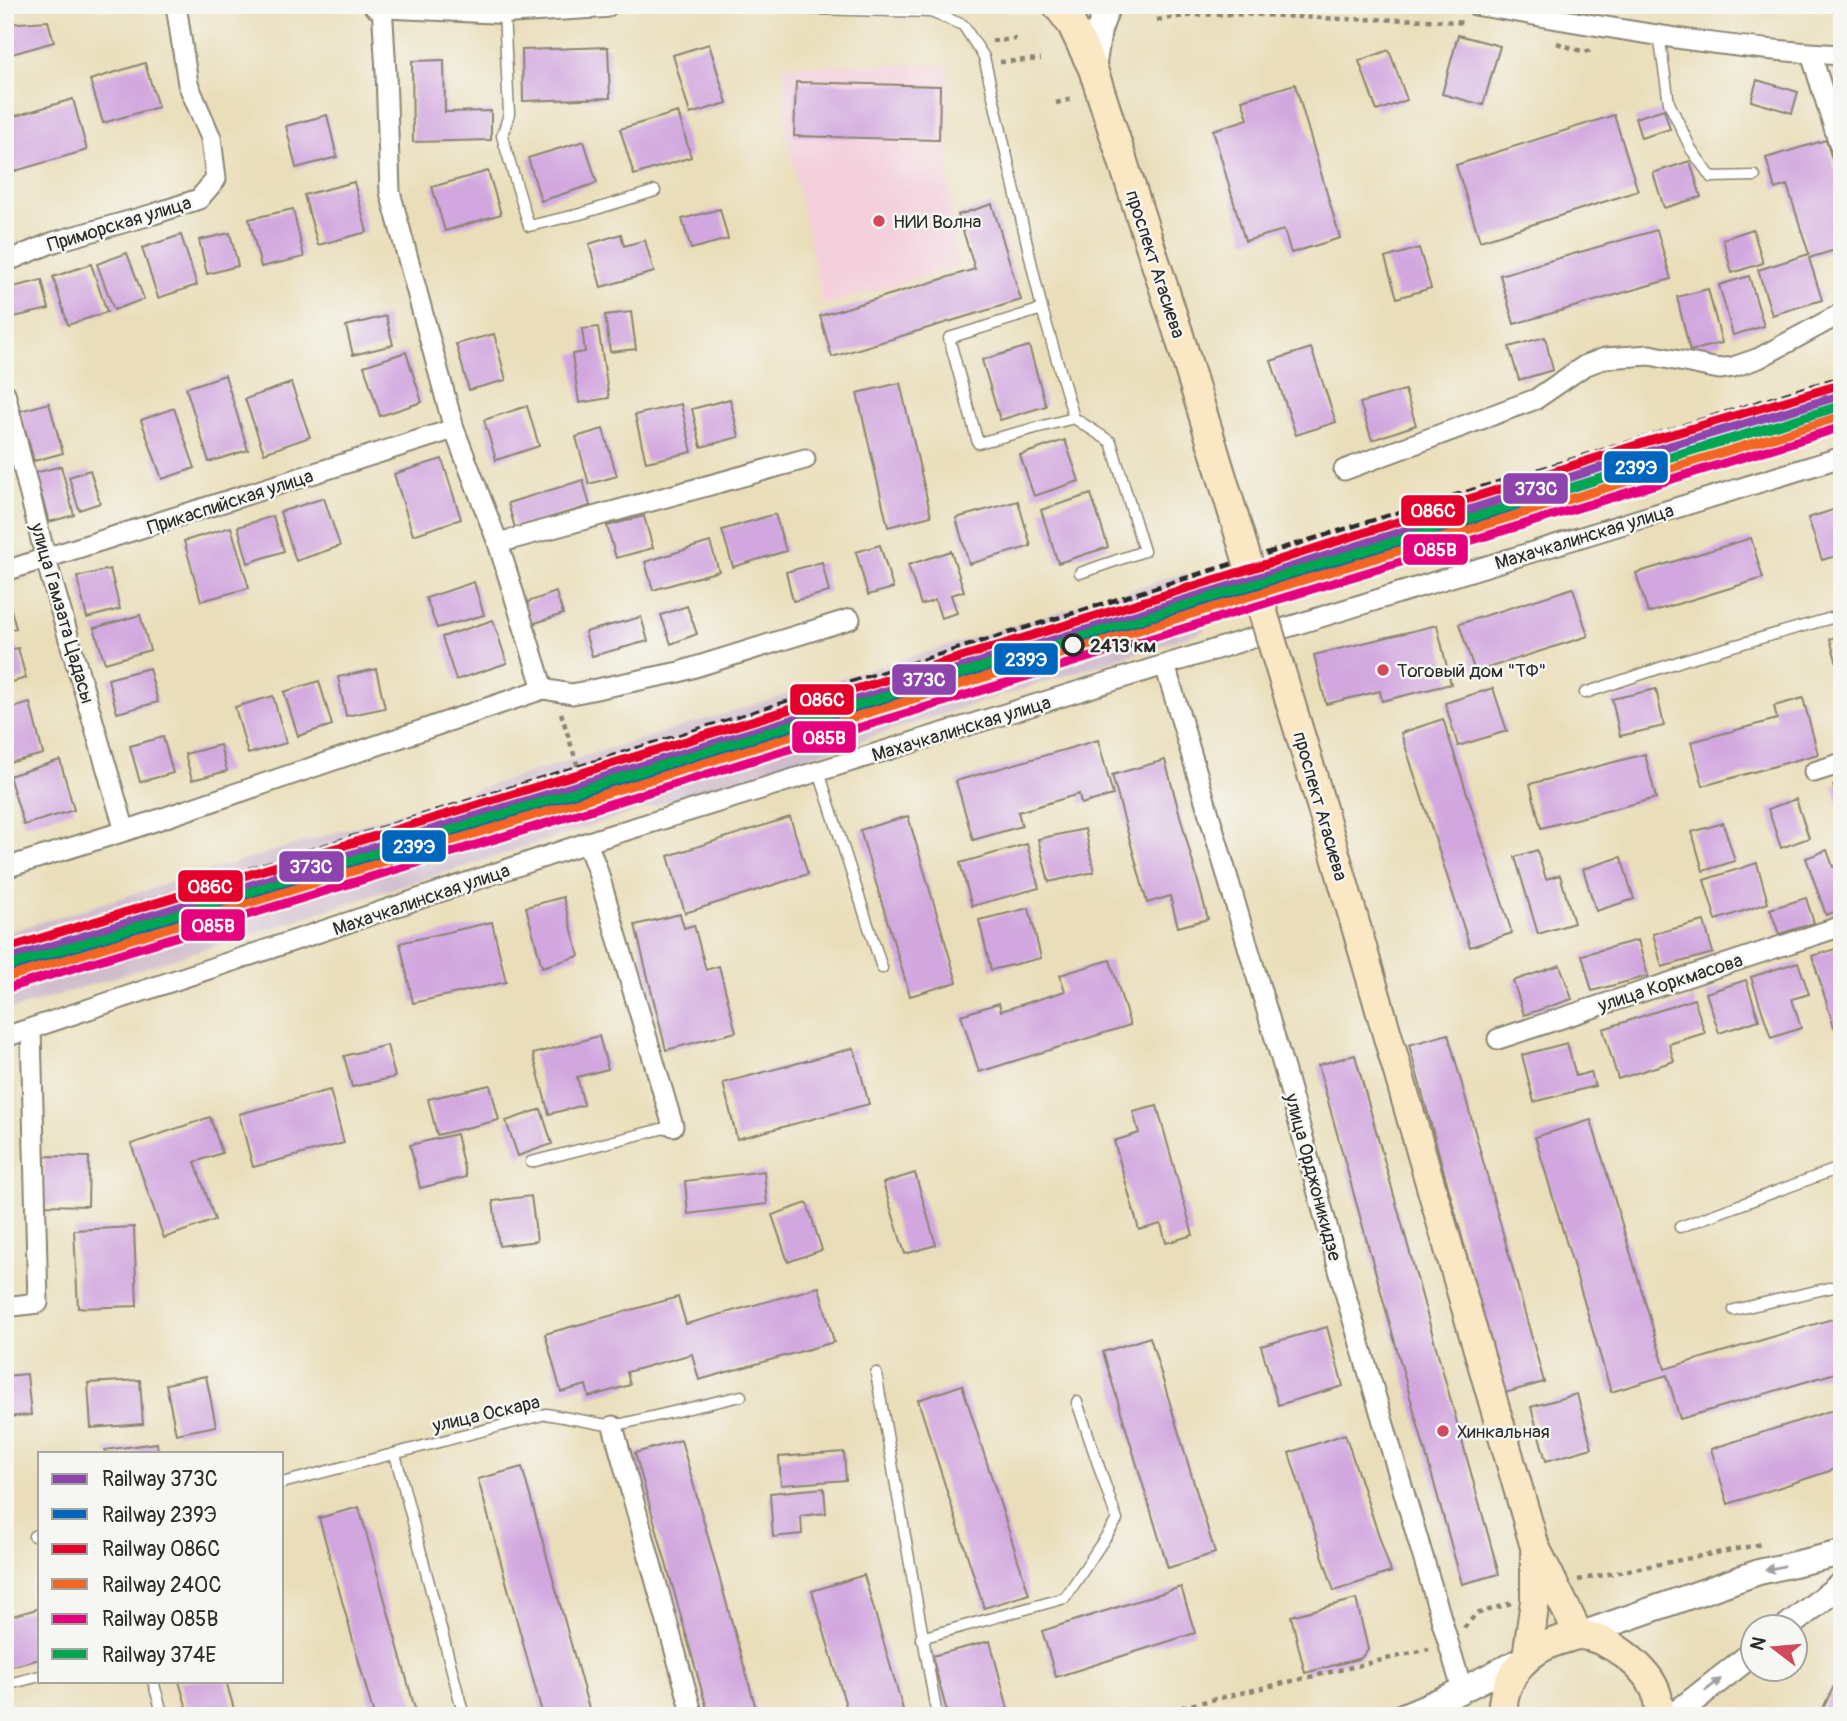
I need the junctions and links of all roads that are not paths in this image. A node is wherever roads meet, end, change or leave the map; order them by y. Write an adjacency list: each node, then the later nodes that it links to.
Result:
1 (176, 5): 20 (street, Приморская улица)
2 (376, 5): 10 (street)
3 (414, 5): 11 (street)
4 (563, 5): 11 (street)
5 (605, 5): 11 (street)
6 (799, 5): 21 (lane)
7 (1057, 5): 16 (main road, проспект Агасиева)
8 (1082, 5): 16 (main road, проспект Агасиева)
9 (1108, 5): 16 (street)
10 (382, 6): 11 (street); 25 (street)
11 (504, 9): 19 (lane)
12 (1476, 15): 13 (street)
13 (1659, 35): 14 (street); 18 (lane)
14 (1811, 54): 15 (street); 17 (street)
15 (1842, 55)
16 (1093, 69): 64 (main road, проспект Агасиева, bridge)
17 (1842, 153)
18 (1755, 176)
19 (656, 191)
20 (5, 262)
21 (1042, 309): 24 (lane); 24 (lane)
22 (1842, 313): 28 (street)
23 (5, 393): 30 (street, улица Гамзата Цадасы)
24 (1074, 418): 32 (lane)
25 (454, 429): 29 (street); 30 (street, Прикаспийская улица)
26 (1842, 457): 35 (street, Махачкалинская улица)
27 (805, 459): 29 (street)
28 (1344, 470)
29 (498, 543): 36 (street)
30 (46, 560): 31 (street, Прикаспийская улица); 41 (street, улица Гамзата Цадасы)
31 (5, 571)
32 (1080, 573)
33 (1842, 615): 37 (lane)
34 (850, 619): 36 (street)
35 (1165, 665): 39 (street, Махачкалинская улица); 73 (street, улица Орджоникидзе)
36 (549, 691): 41 (street)
37 (1585, 693)
38 (1842, 763): 40 (street)
39 (819, 772): 42 (street, Махачкалинская улица); 45 (lane)
40 (1814, 772)
41 (125, 831): 43 (street)
42 (587, 843): 46 (street, Махачкалинская улица); 49 (street)
43 (5, 868)
44 (1842, 926): 48 (street, улица Коркмасова)
45 (882, 968)
46 (31, 1030): 47 (street, Махачкалинская улица); 54 (street)
47 (5, 1037)
48 (1498, 1039)
49 (673, 1126): 50 (lane)
50 (531, 1162)
51 (1842, 1167): 52 (lane)
52 (1680, 1227)
53 (1842, 1286): 55 (lane)
54 (5, 1307)
55 (1734, 1310)
56 (877, 1373): 67 (lane)
57 (741, 1396): 59 (lane, улица Оскара)
58 (1077, 1402): 67 (lane)
59 (613, 1426): 60 (lane, улица Оскара); 76 (street)
60 (395, 1454): 61 (lane, улица Оскара); 75 (lane)
61 (284, 1482)
62 (1842, 1553): 66 (street, one-way to 66)
63 (1842, 1584): 65 (street)
64 (1545, 1590): 66 (main road, проспект Агасиева); 68 (main road, проспект Агасиева)
65 (1806, 1612)
66 (1579, 1635): 68 (main road); 80 (main road)
67 (922, 1638): 77 (lane)
68 (1527, 1657): 73 (street); 79 (main road)
69 (1738, 1665): 81 (street, one-way to 69)
70 (38, 1677): 72 (lane)
71 (153, 1682): 74 (lane)
72 (5, 1685)
73 (1462, 1689): 78 (street)
74 (163, 1716)
75 (464, 1716)
76 (693, 1716)
77 (937, 1716)
78 (1403, 1716)
79 (1503, 1716)
80 (1660, 1716)
81 (1673, 1716)

